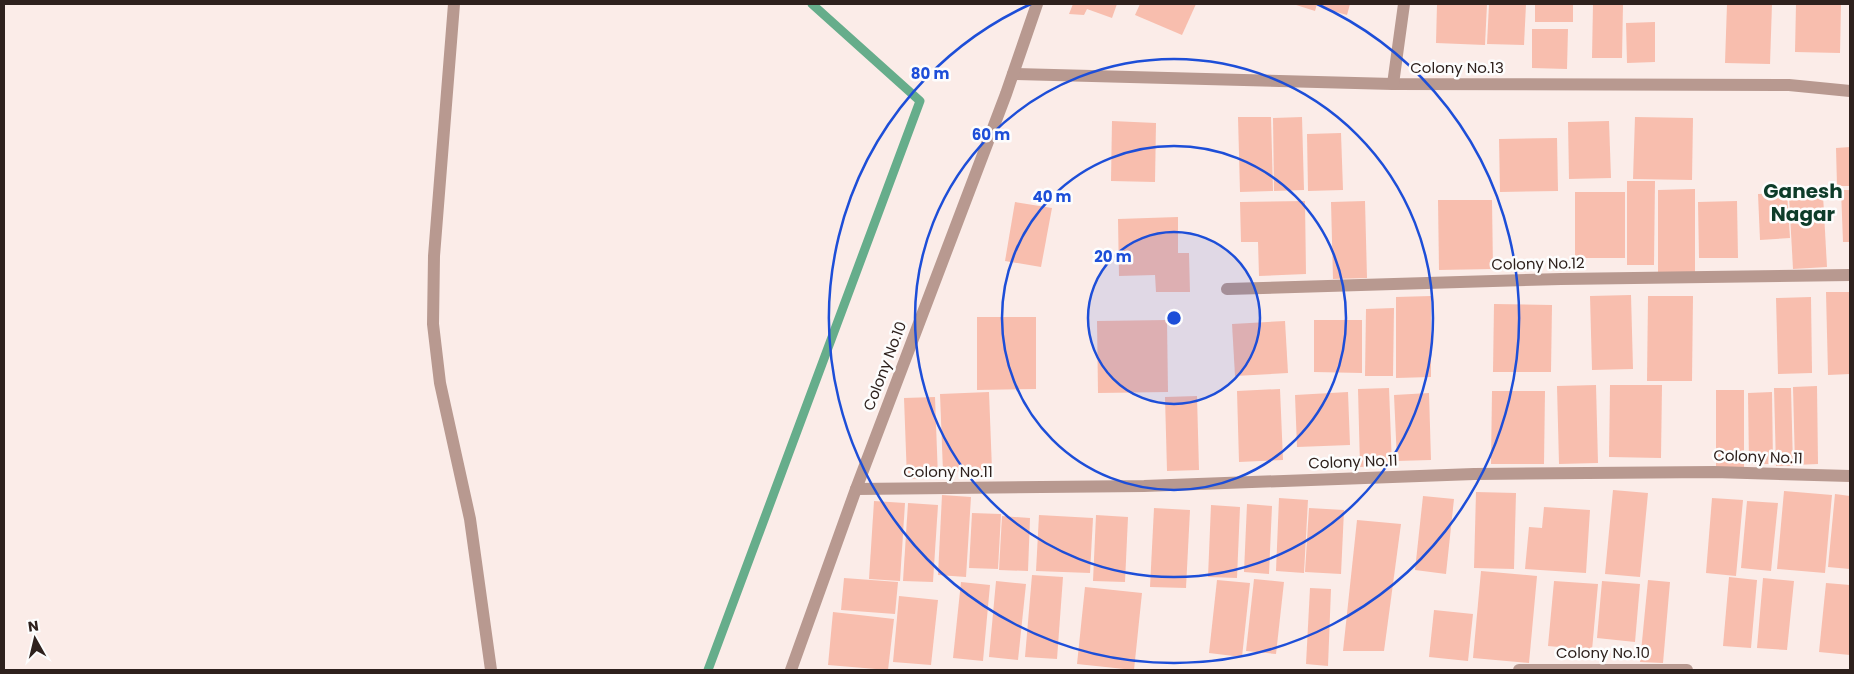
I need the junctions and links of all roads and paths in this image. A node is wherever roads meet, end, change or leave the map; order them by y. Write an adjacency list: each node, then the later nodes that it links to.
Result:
1 (454, 4): 11 (street)
2 (1037, 4): 4 (street, Colony No.10)
3 (1404, 4): 5 (street)
4 (1013, 74): 5 (street, Colony No.13); 10 (street, Colony No.10)
5 (1393, 84): 6 (street, Colony No.13)
6 (1850, 91)
7 (1850, 275): 8 (street, Colony No.12)
8 (1227, 289)
9 (1850, 476): 10 (street, Colony No.11)
10 (856, 488): 12 (street, Colony No.10)
11 (491, 670)
12 (791, 670)
13 (1519, 670): 14 (street, Colony No.10)
14 (1687, 670)

